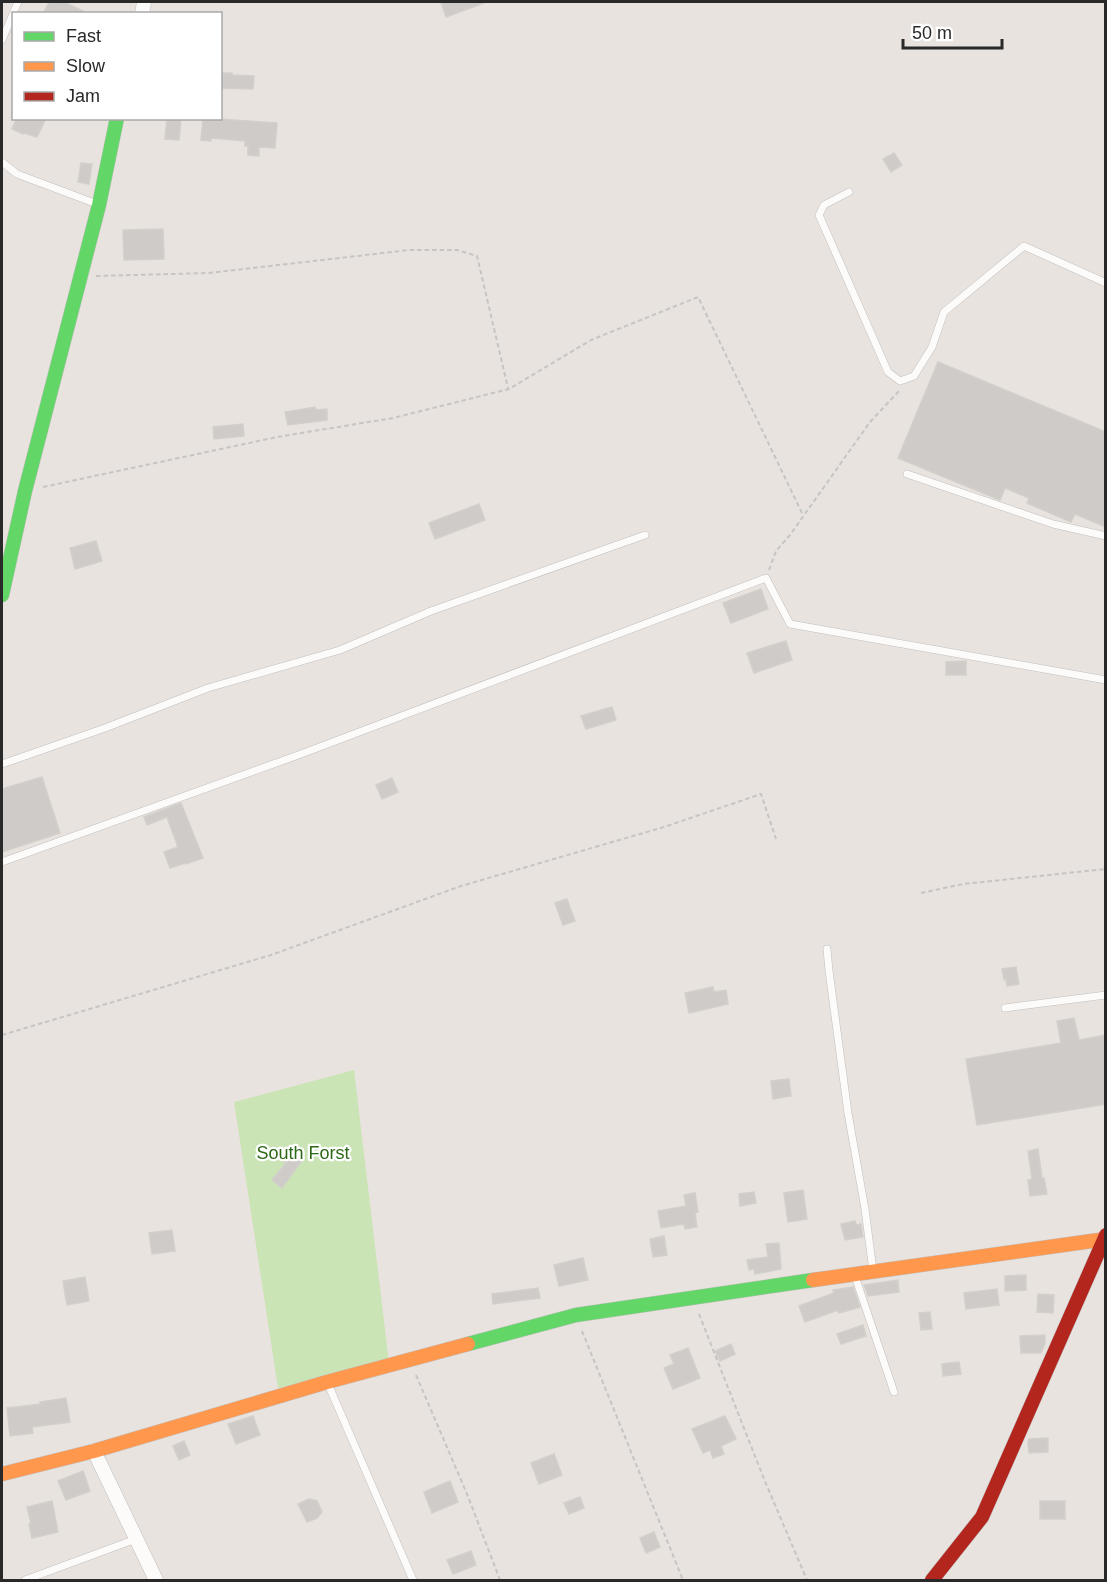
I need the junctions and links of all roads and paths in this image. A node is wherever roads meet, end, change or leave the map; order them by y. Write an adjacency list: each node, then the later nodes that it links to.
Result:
1 (12, 16): 2 (lane)
2 (2, 40)
3 (117, 120): 6 (street)
4 (2, 162): 6 (lane)
5 (849, 192): 9 (lane)
6 (99, 205): 7 (street)
7 (81, 277): 10 (path); 12 (street)
8 (1106, 284): 9 (lane)
9 (914, 376): 13 (path)
10 (508, 389): 12 (path); 13 (path)
11 (907, 474): 15 (lane)
12 (25, 491): 17 (street)
13 (803, 515): 16 (path)
14 (645, 535): 19 (lane)
15 (1106, 536)
16 (766, 578): 18 (lane); 21 (lane)
17 (2, 595)
18 (1106, 680)
19 (2, 764)
20 (776, 839): 27 (path)
21 (2, 862)
22 (1106, 869): 23 (path)
23 (921, 893)
24 (827, 949): 29 (lane)
25 (1106, 995): 26 (lane)
26 (1005, 1008)
27 (2, 1035)
28 (1105, 1238): 29 (street); 45 (street)
29 (873, 1271): 30 (street)
30 (854, 1274): 31 (street); 35 (lane)
31 (692, 1297): 32 (street); 44 (path)
32 (576, 1315): 33 (street); 43 (path)
33 (409, 1360): 34 (street); 42 (path)
34 (327, 1382): 36 (street); 41 (lane)
35 (894, 1392)
36 (94, 1451): 37 (street); 38 (street)
37 (2, 1474)
38 (136, 1539): 39 (lane); 40 (street)
39 (26, 1581)
40 (156, 1581)
41 (413, 1581)
42 (500, 1581)
43 (683, 1581)
44 (807, 1581)
45 (932, 1581)

